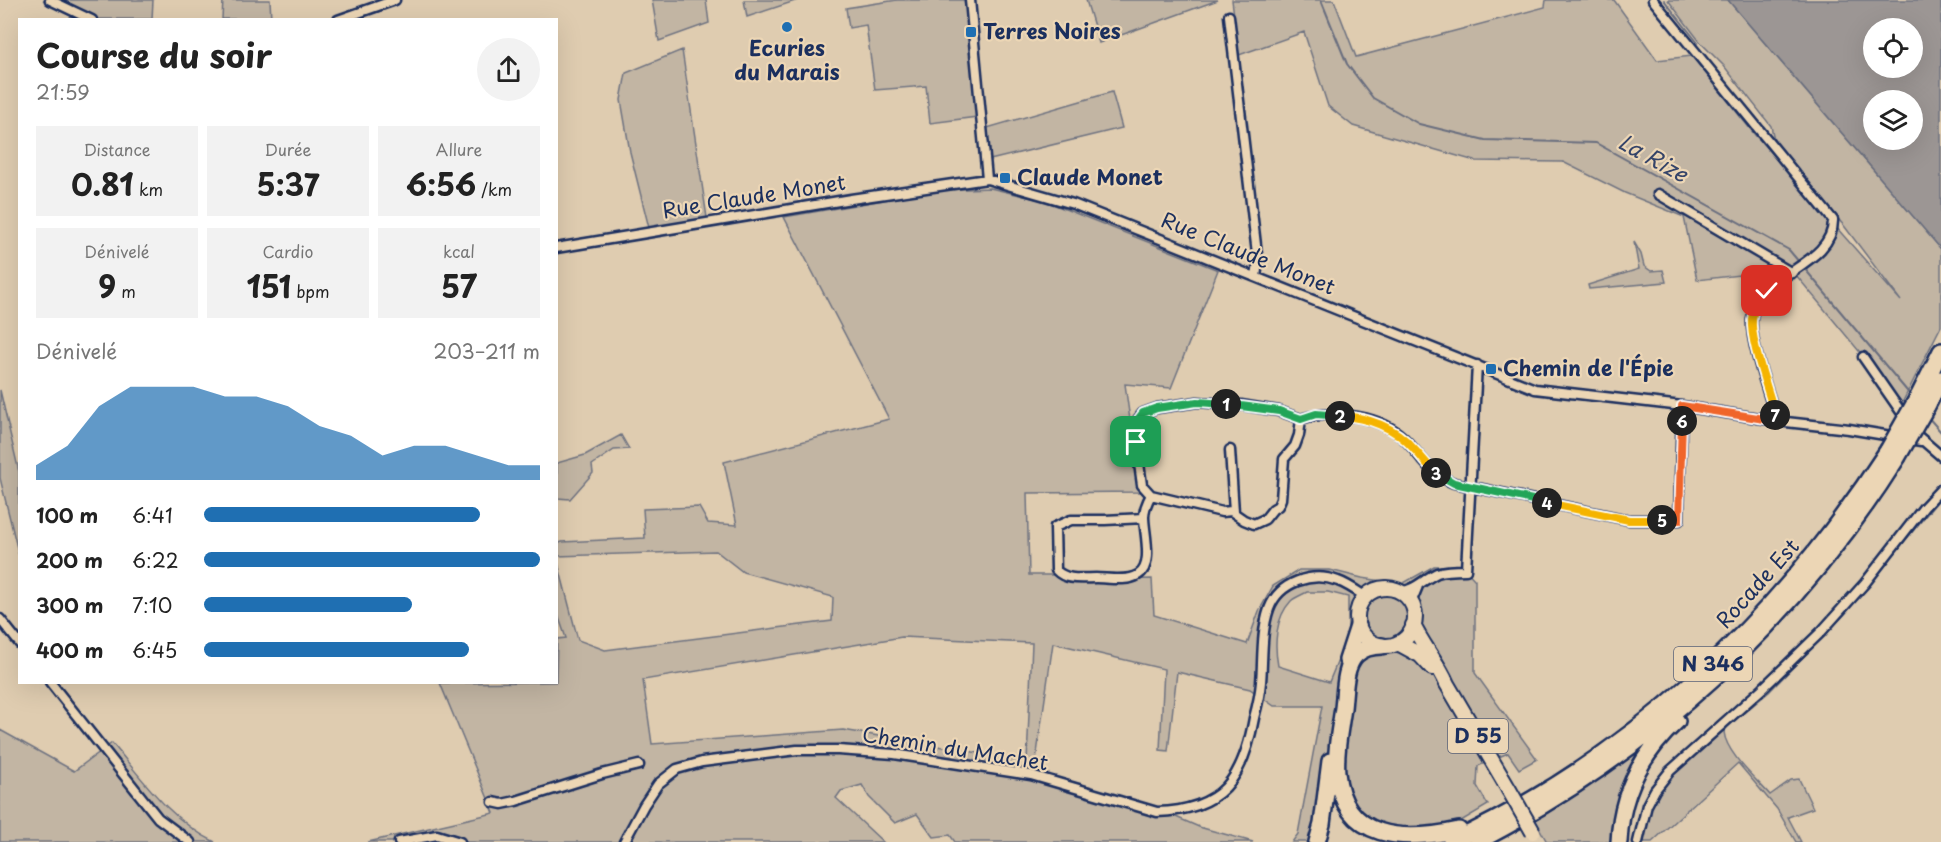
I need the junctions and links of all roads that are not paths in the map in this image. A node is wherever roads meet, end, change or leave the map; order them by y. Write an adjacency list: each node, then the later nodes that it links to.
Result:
1 (50, 0): 6 (street)
2 (395, 0): 7 (street)
3 (970, 0): 8 (street)
4 (1653, 0): 11 (street)
5 (1229, 16): 12 (street)
6 (88, 18)
7 (344, 18)
8 (987, 179): 10 (street, Rue Claude Monet); 12 (street, Rue Claude Monet)
9 (1659, 194): 11 (street)
10 (558, 248)
11 (1793, 272): 20 (street)
12 (1256, 277): 15 (street, Rue Claude Monet)
13 (1941, 351): 17 (highway, Rocade Est / N 346)
14 (1863, 357): 21 (street)
15 (1477, 365): 18 (street, Rue Claude Monet); 27 (street)
16 (1941, 379): 17 (highway, Rocade Est / N 346)
17 (1922, 401): 25 (highway, Rocade Est / N 346, bridge)
18 (1682, 406): 20 (street, Rue Claude Monet); 27 (street)
19 (1301, 419): 27 (street); 29 (street); 30 (street)
20 (1777, 421): 21 (street, Rue Claude Monet)
21 (1921, 441): 23 (street)
22 (1941, 442): 23 (street)
23 (1931, 447): 26 (street)
24 (1230, 450): 30 (street)
25 (1893, 454): 42 (highway, Rocade Est / N 346); 47 (highway, Rocade Est / N 346)
26 (1941, 456)
27 (1471, 488): 32 (street)
28 (1941, 489): 57 (street)
29 (1151, 495): 30 (street); 31 (street)
30 (1234, 513)
31 (1144, 518): 31 (street)
32 (1418, 586): 33 (street); 35 (street)
33 (1399, 592): 34 (main road); 35 (main road)
34 (1366, 597): 38 (main road); 52 (street, Chemin du Machet)
35 (1411, 603): 37 (main road)
36 (0, 619): 39 (street)
37 (1413, 625): 40 (main road); 44 (main road, D 55)
38 (1358, 627): 41 (main road); 53 (highway)
39 (18, 642)
40 (1398, 643): 41 (main road); 44 (main road, D 55)
41 (1382, 646): 47 (highway)
42 (1710, 683): 55 (highway, Rocade Est / N 346); 56 (highway)
43 (52, 684): 49 (street)
44 (1448, 684): 48 (main road, D 55, bridge)
45 (639, 765): 46 (street)
46 (493, 802)
47 (1487, 824): 54 (highway, Rocade Est / N 346)
48 (1536, 837)
49 (190, 842)
50 (399, 842): 51 (street)
51 (460, 842)
52 (624, 842)
53 (1317, 842)
54 (1451, 842)
55 (1477, 842)
56 (1619, 842)
57 (1638, 842)

